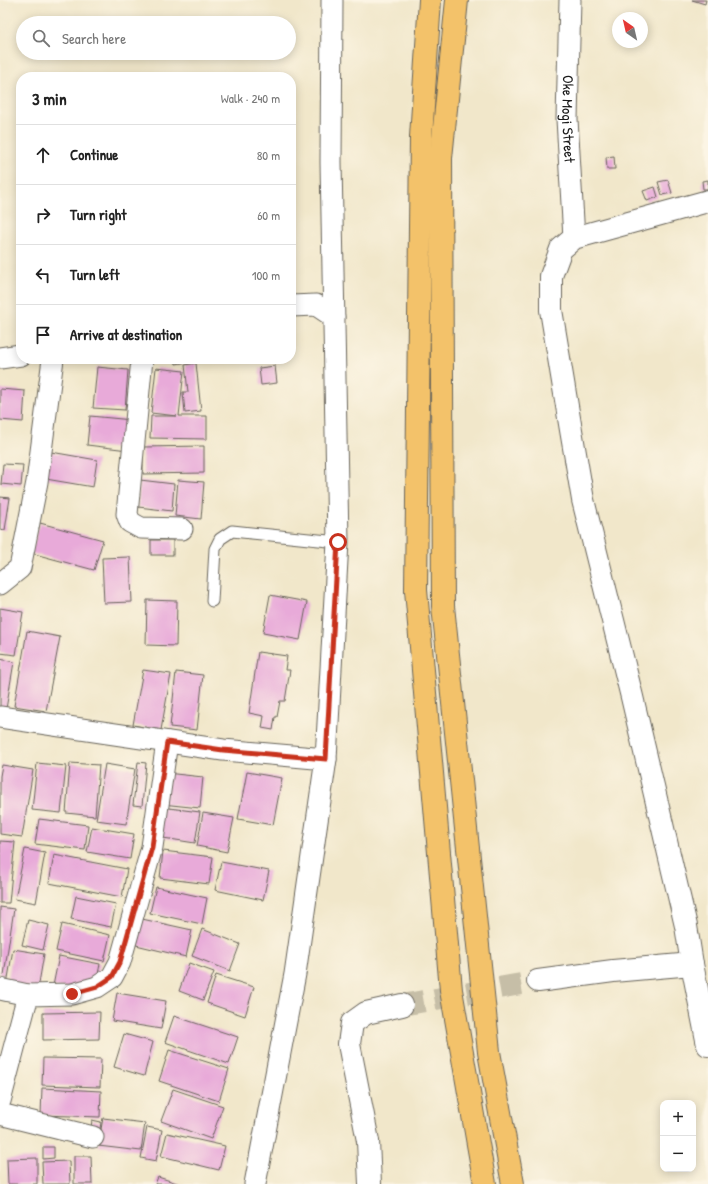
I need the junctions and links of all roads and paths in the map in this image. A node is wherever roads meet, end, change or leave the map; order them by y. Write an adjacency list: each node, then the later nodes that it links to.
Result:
1 (332, 0): 8 (street)
2 (430, 0): 31 (highway)
3 (457, 0): 32 (highway)
4 (570, 0): 6 (street, Oke Mogi Street)
5 (708, 201): 6 (street)
6 (574, 238): 20 (street)
7 (296, 306): 8 (street)
8 (334, 317): 14 (street)
9 (16, 356): 10 (street)
10 (0, 358)
11 (52, 364): 15 (street)
12 (142, 364): 13 (street)
13 (182, 529)
14 (338, 542): 16 (lane); 19 (street)
15 (0, 584)
16 (212, 601)
17 (0, 717): 18 (street)
18 (167, 742): 19 (street); 23 (street)
19 (326, 759): 29 (street)
20 (692, 964): 21 (street); 25 (street)
21 (538, 981)
22 (0, 989): 23 (street)
23 (28, 995): 26 (street)
24 (402, 1005): 30 (street)
25 (708, 1045)
26 (0, 1101)
27 (0, 1114): 28 (street)
28 (93, 1137)
29 (255, 1184)
30 (370, 1184)
31 (484, 1184)
32 (513, 1184)

